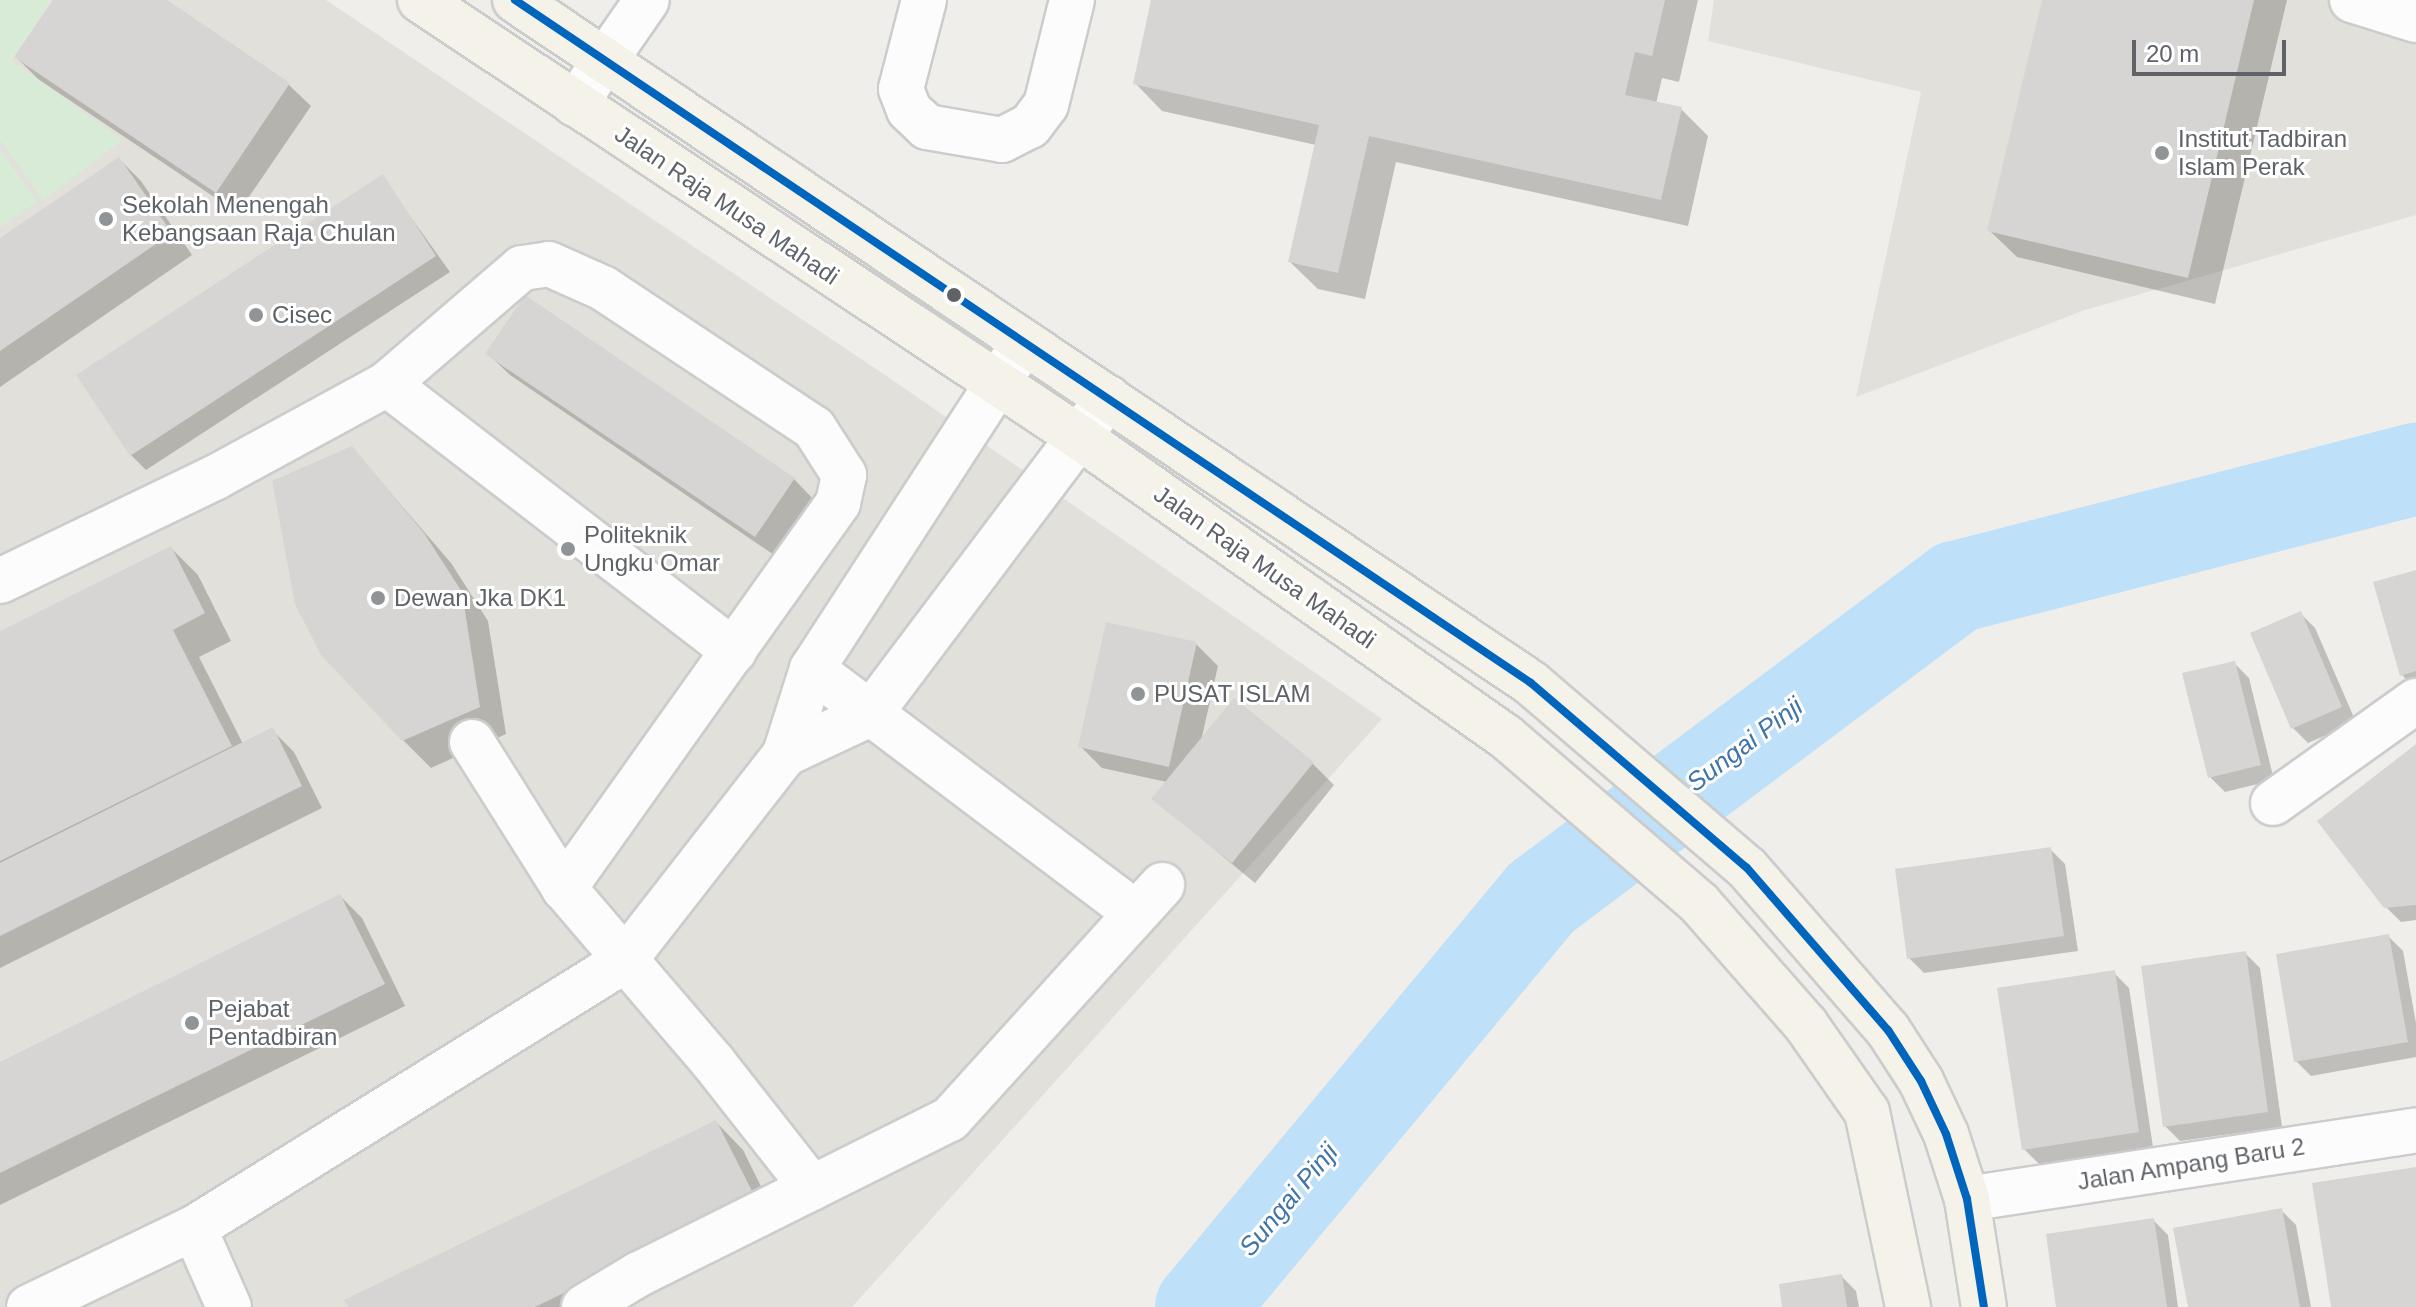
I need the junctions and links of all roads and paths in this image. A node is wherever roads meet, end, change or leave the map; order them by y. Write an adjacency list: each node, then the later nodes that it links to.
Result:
1 (420, 0): 9 (main road, Jalan Raja Musa Mahadi)
2 (515, 0): 8 (main road, Jalan Raja Musa Mahadi)
3 (647, 0): 8 (street)
4 (924, 0): 5 (street)
5 (1072, 0)
6 (2352, 0): 7 (street)
7 (2416, 20)
8 (604, 60): 9 (street); 10 (main road, Jalan Raja Musa Mahadi)
9 (575, 104): 11 (main road, Jalan Raja Musa Mahadi)
10 (1024, 343): 11 (street); 13 (main road, Jalan Raja Musa Mahadi)
11 (996, 383): 14 (main road, Jalan Raja Musa Mahadi); 17 (street)
12 (387, 384): 15 (street); 16 (street); 16 (street)
13 (1108, 398): 14 (street); 27 (main road, Jalan Raja Musa Mahadi)
14 (1079, 437): 19 (street); 32 (main road, Jalan Raja Musa Mahadi)
15 (0, 581)
16 (734, 651): 23 (street)
17 (812, 669): 19 (street); 21 (street)
18 (2416, 701): 22 (street)
19 (870, 714): 21 (street); 26 (street)
20 (472, 742): 23 (street)
21 (785, 754): 24 (street)
22 (2273, 803)
23 (564, 888): 24 (street)
24 (624, 961): 26 (street); 28 (street)
25 (2416, 1130): 27 (street, Jalan Ampang Baru 2)
26 (812, 1188): 31 (street)
27 (1967, 1199): 33 (main road, Jalan Raja Musa Mahadi)
28 (194, 1228): 29 (street); 30 (street)
29 (29, 1307)
30 (229, 1307)
31 (584, 1307)
32 (1908, 1307)
33 (1984, 1307)

